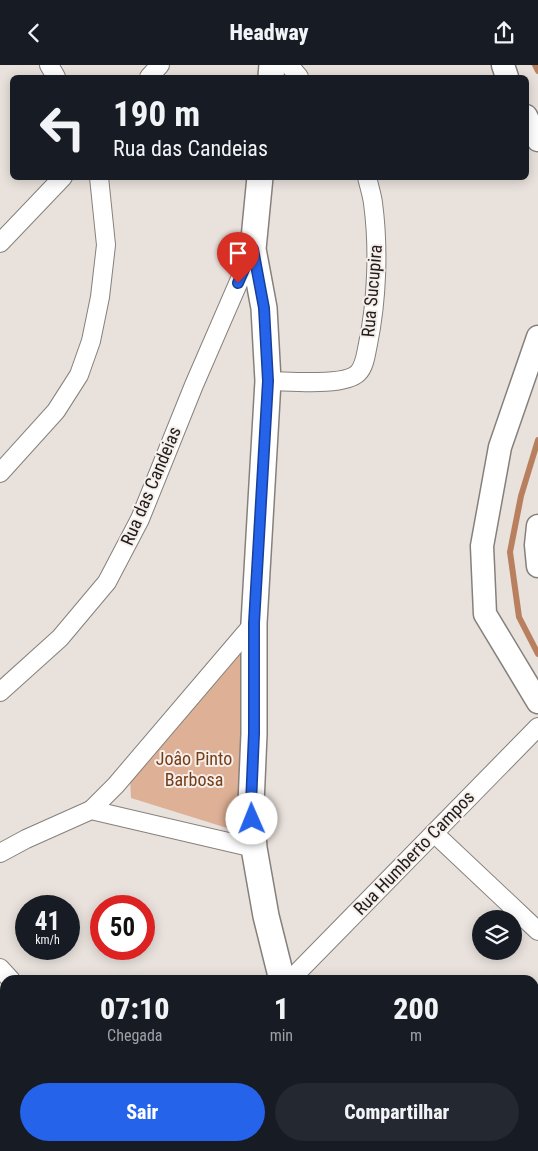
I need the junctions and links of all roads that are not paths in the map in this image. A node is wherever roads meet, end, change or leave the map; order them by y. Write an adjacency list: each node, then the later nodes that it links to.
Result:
1 (160, 65): 3 (street)
2 (289, 65): 4 (street)
3 (151, 75)
4 (297, 75)
5 (529, 122): 6 (street)
6 (538, 140)
7 (60, 180): 11 (street)
8 (99, 180): 15 (street)
9 (260, 180): 12 (main road)
10 (368, 180): 14 (street, Rua Sucupira)
11 (0, 243)
12 (253, 249): 14 (main road); 19 (street, Rua das Candeias)
13 (538, 337): 20 (street)
14 (268, 381): 18 (main road)
15 (0, 473)
16 (538, 526): 17 (street)
17 (538, 566)
18 (254, 623): 22 (street); 24 (main road)
19 (0, 692)
20 (538, 703)
21 (538, 727): 23 (street, Rua Humberto Campos)
22 (91, 811): 24 (street); 25 (street)
23 (434, 833): 26 (street); 28 (street, Rua Humberto Campos)
24 (254, 848): 27 (main road)
25 (0, 853)
26 (538, 931)
27 (281, 975)
28 (295, 975)

